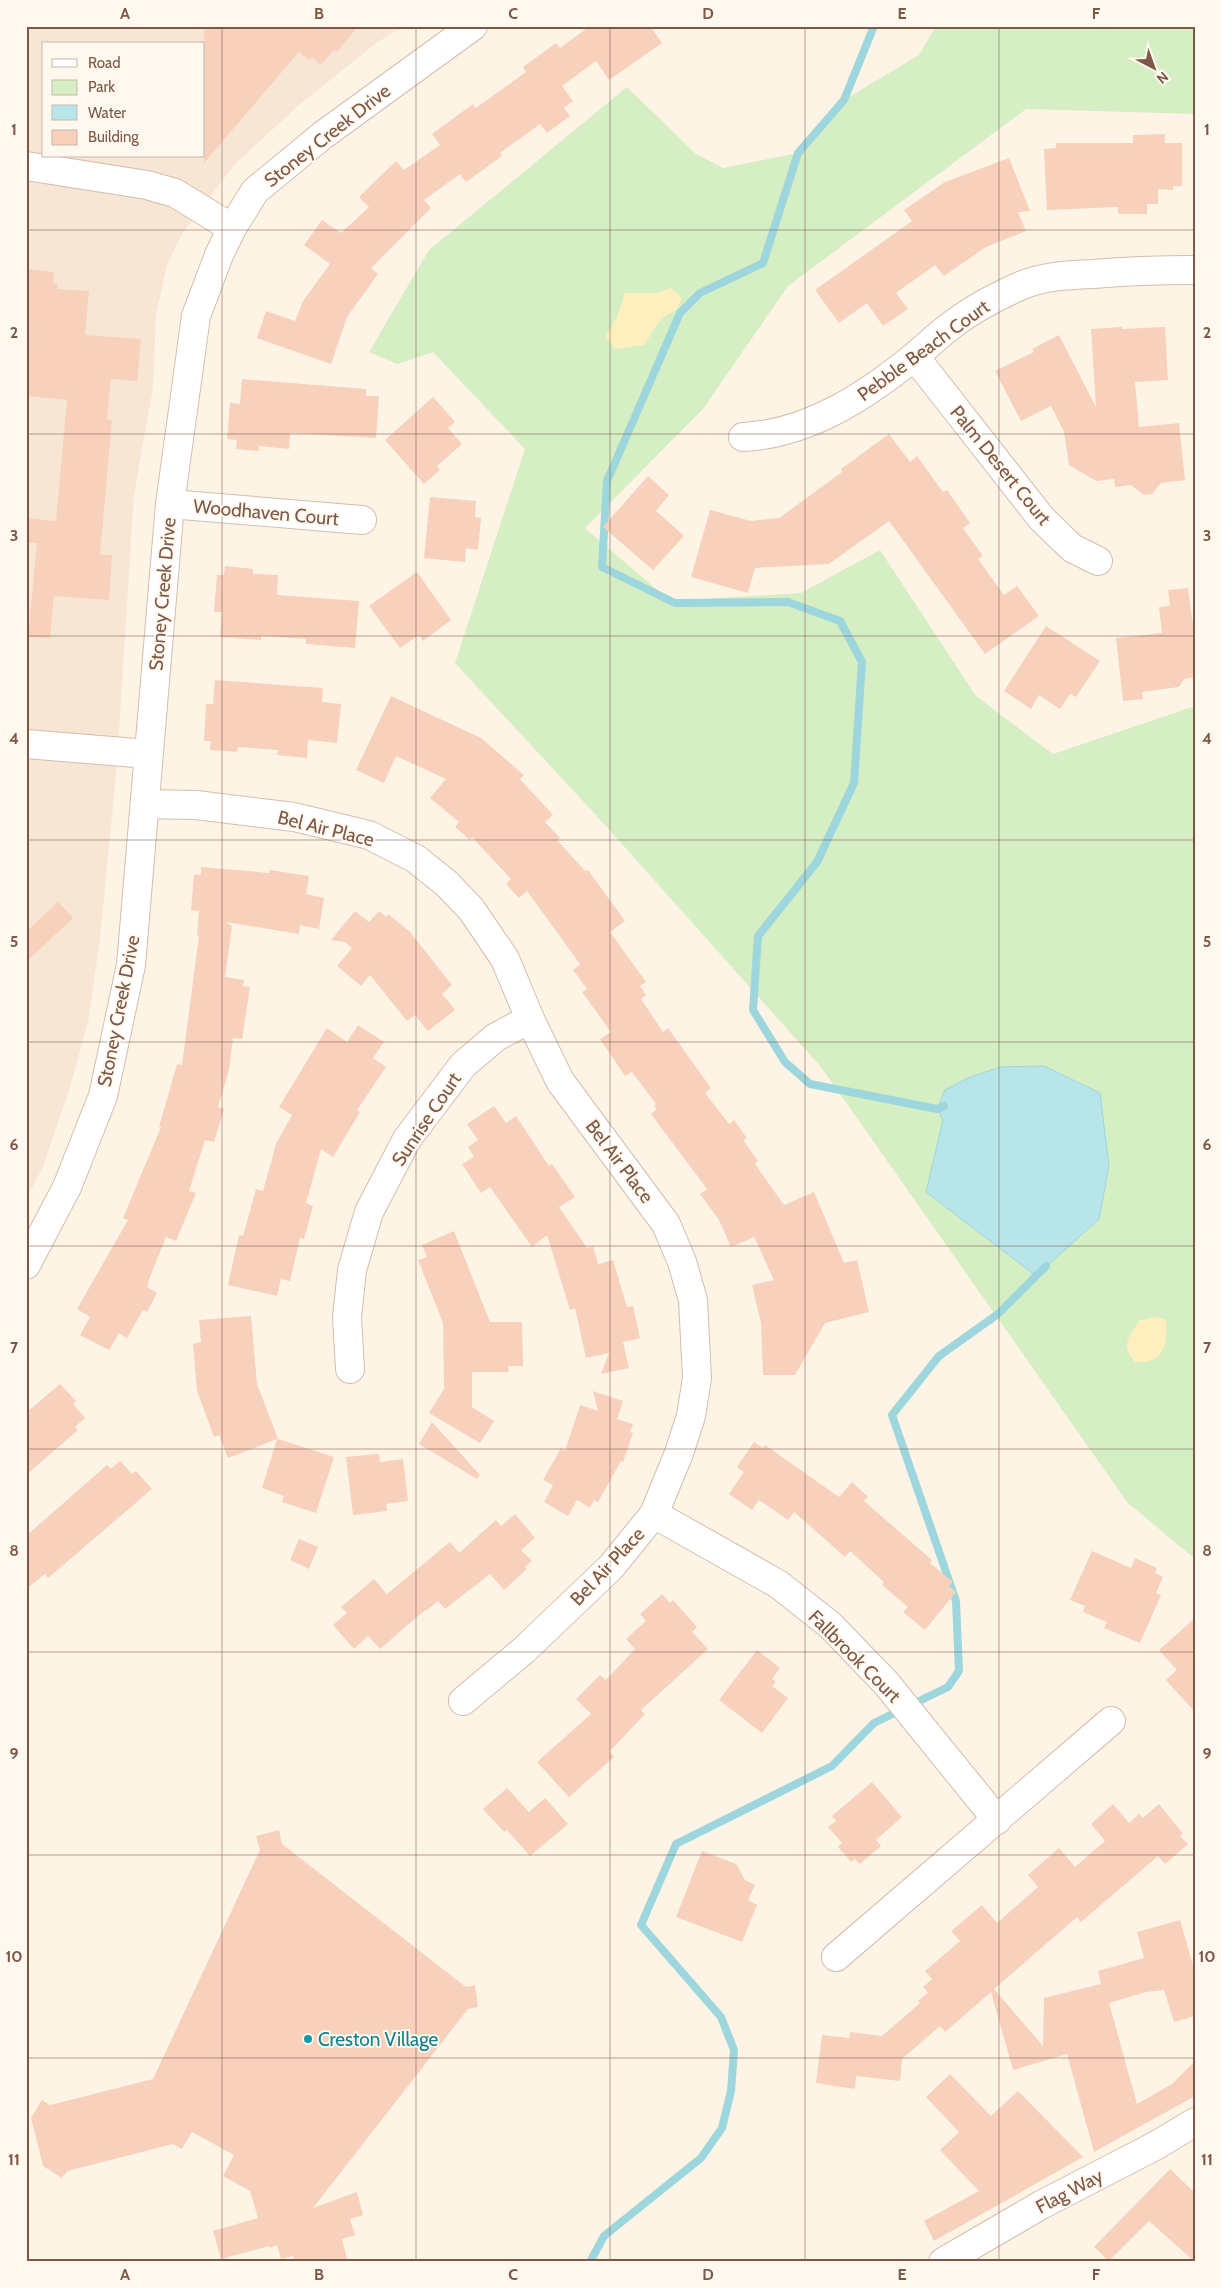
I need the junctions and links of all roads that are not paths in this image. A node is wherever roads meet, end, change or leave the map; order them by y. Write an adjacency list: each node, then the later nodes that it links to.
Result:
1 (473, 26): 3 (street, Stoney Creek Drive)
2 (26, 166): 3 (street)
3 (232, 228): 7 (street, Stoney Creek Drive)
4 (1195, 270): 5 (street, Pebble Beach Court)
5 (915, 357): 6 (street, Pebble Beach Court); 9 (street, Palm Desert Court)
6 (743, 436)
7 (170, 504): 8 (street, Woodhaven Court); 11 (street, Stoney Creek Drive)
8 (362, 520)
9 (1098, 561)
10 (26, 744): 11 (street)
11 (148, 754): 12 (street, Stoney Creek Drive)
12 (145, 804): 13 (street, Bel Air Place); 14 (street, Stoney Creek Drive)
13 (530, 1018): 15 (street, Sunrise Court); 16 (street, Bel Air Place)
14 (26, 1265)
15 (350, 1369)
16 (654, 1514): 17 (street, Bel Air Place); 19 (street, Fallbrook Court)
17 (463, 1701)
18 (1112, 1720): 19 (street)
19 (997, 1820): 20 (street)
20 (836, 1957)
21 (1195, 2122): 22 (street, Flag Way)
22 (943, 2262)

